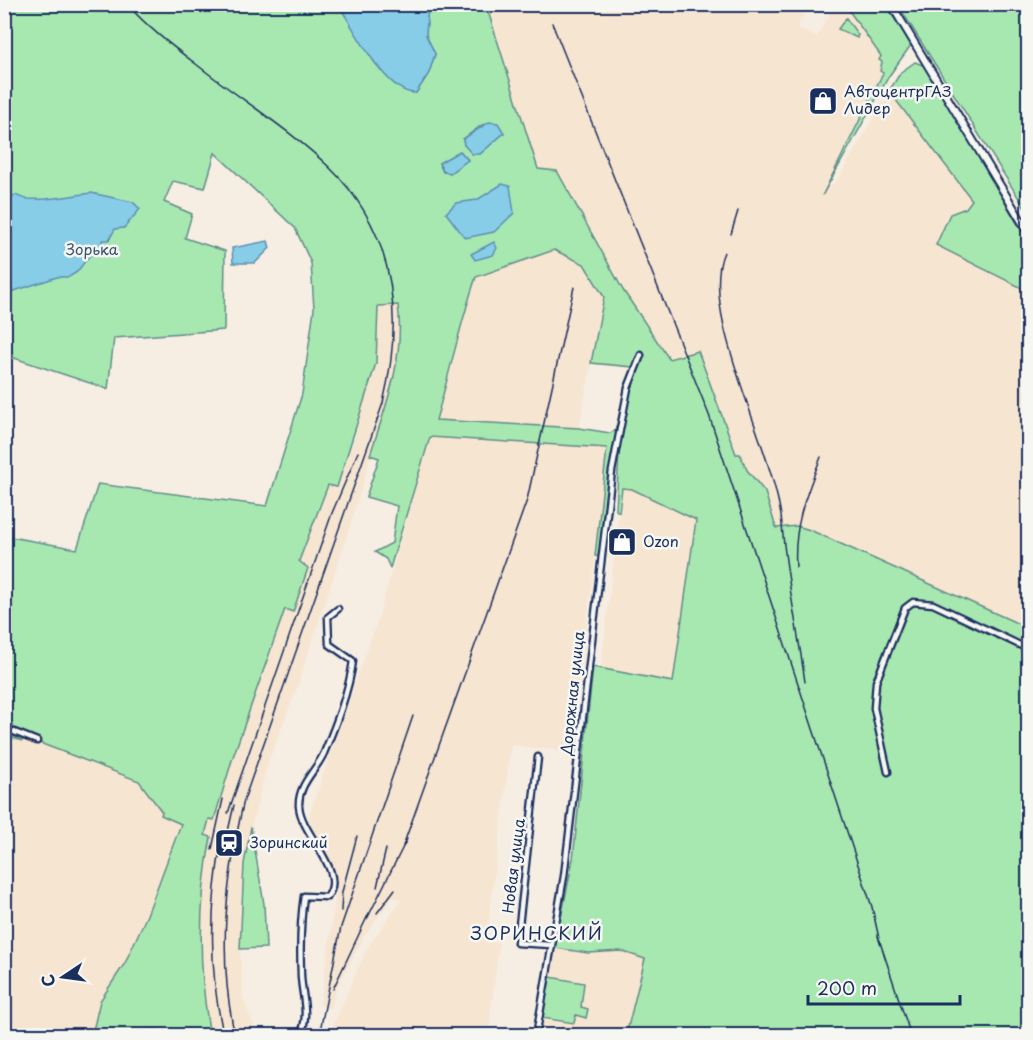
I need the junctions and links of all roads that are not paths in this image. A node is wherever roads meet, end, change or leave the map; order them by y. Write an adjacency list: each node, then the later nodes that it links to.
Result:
1 (891, 4): 2 (main road)
2 (1029, 232)
3 (641, 355): 10 (street, Дорожная улица)
4 (338, 609): 11 (street)
5 (1029, 649): 9 (street)
6 (4, 728): 7 (street)
7 (37, 741)
8 (538, 757): 10 (street, Новая улица)
9 (888, 772)
10 (551, 945): 12 (street, Дорожная улица)
11 (300, 1035)
12 (536, 1035)

